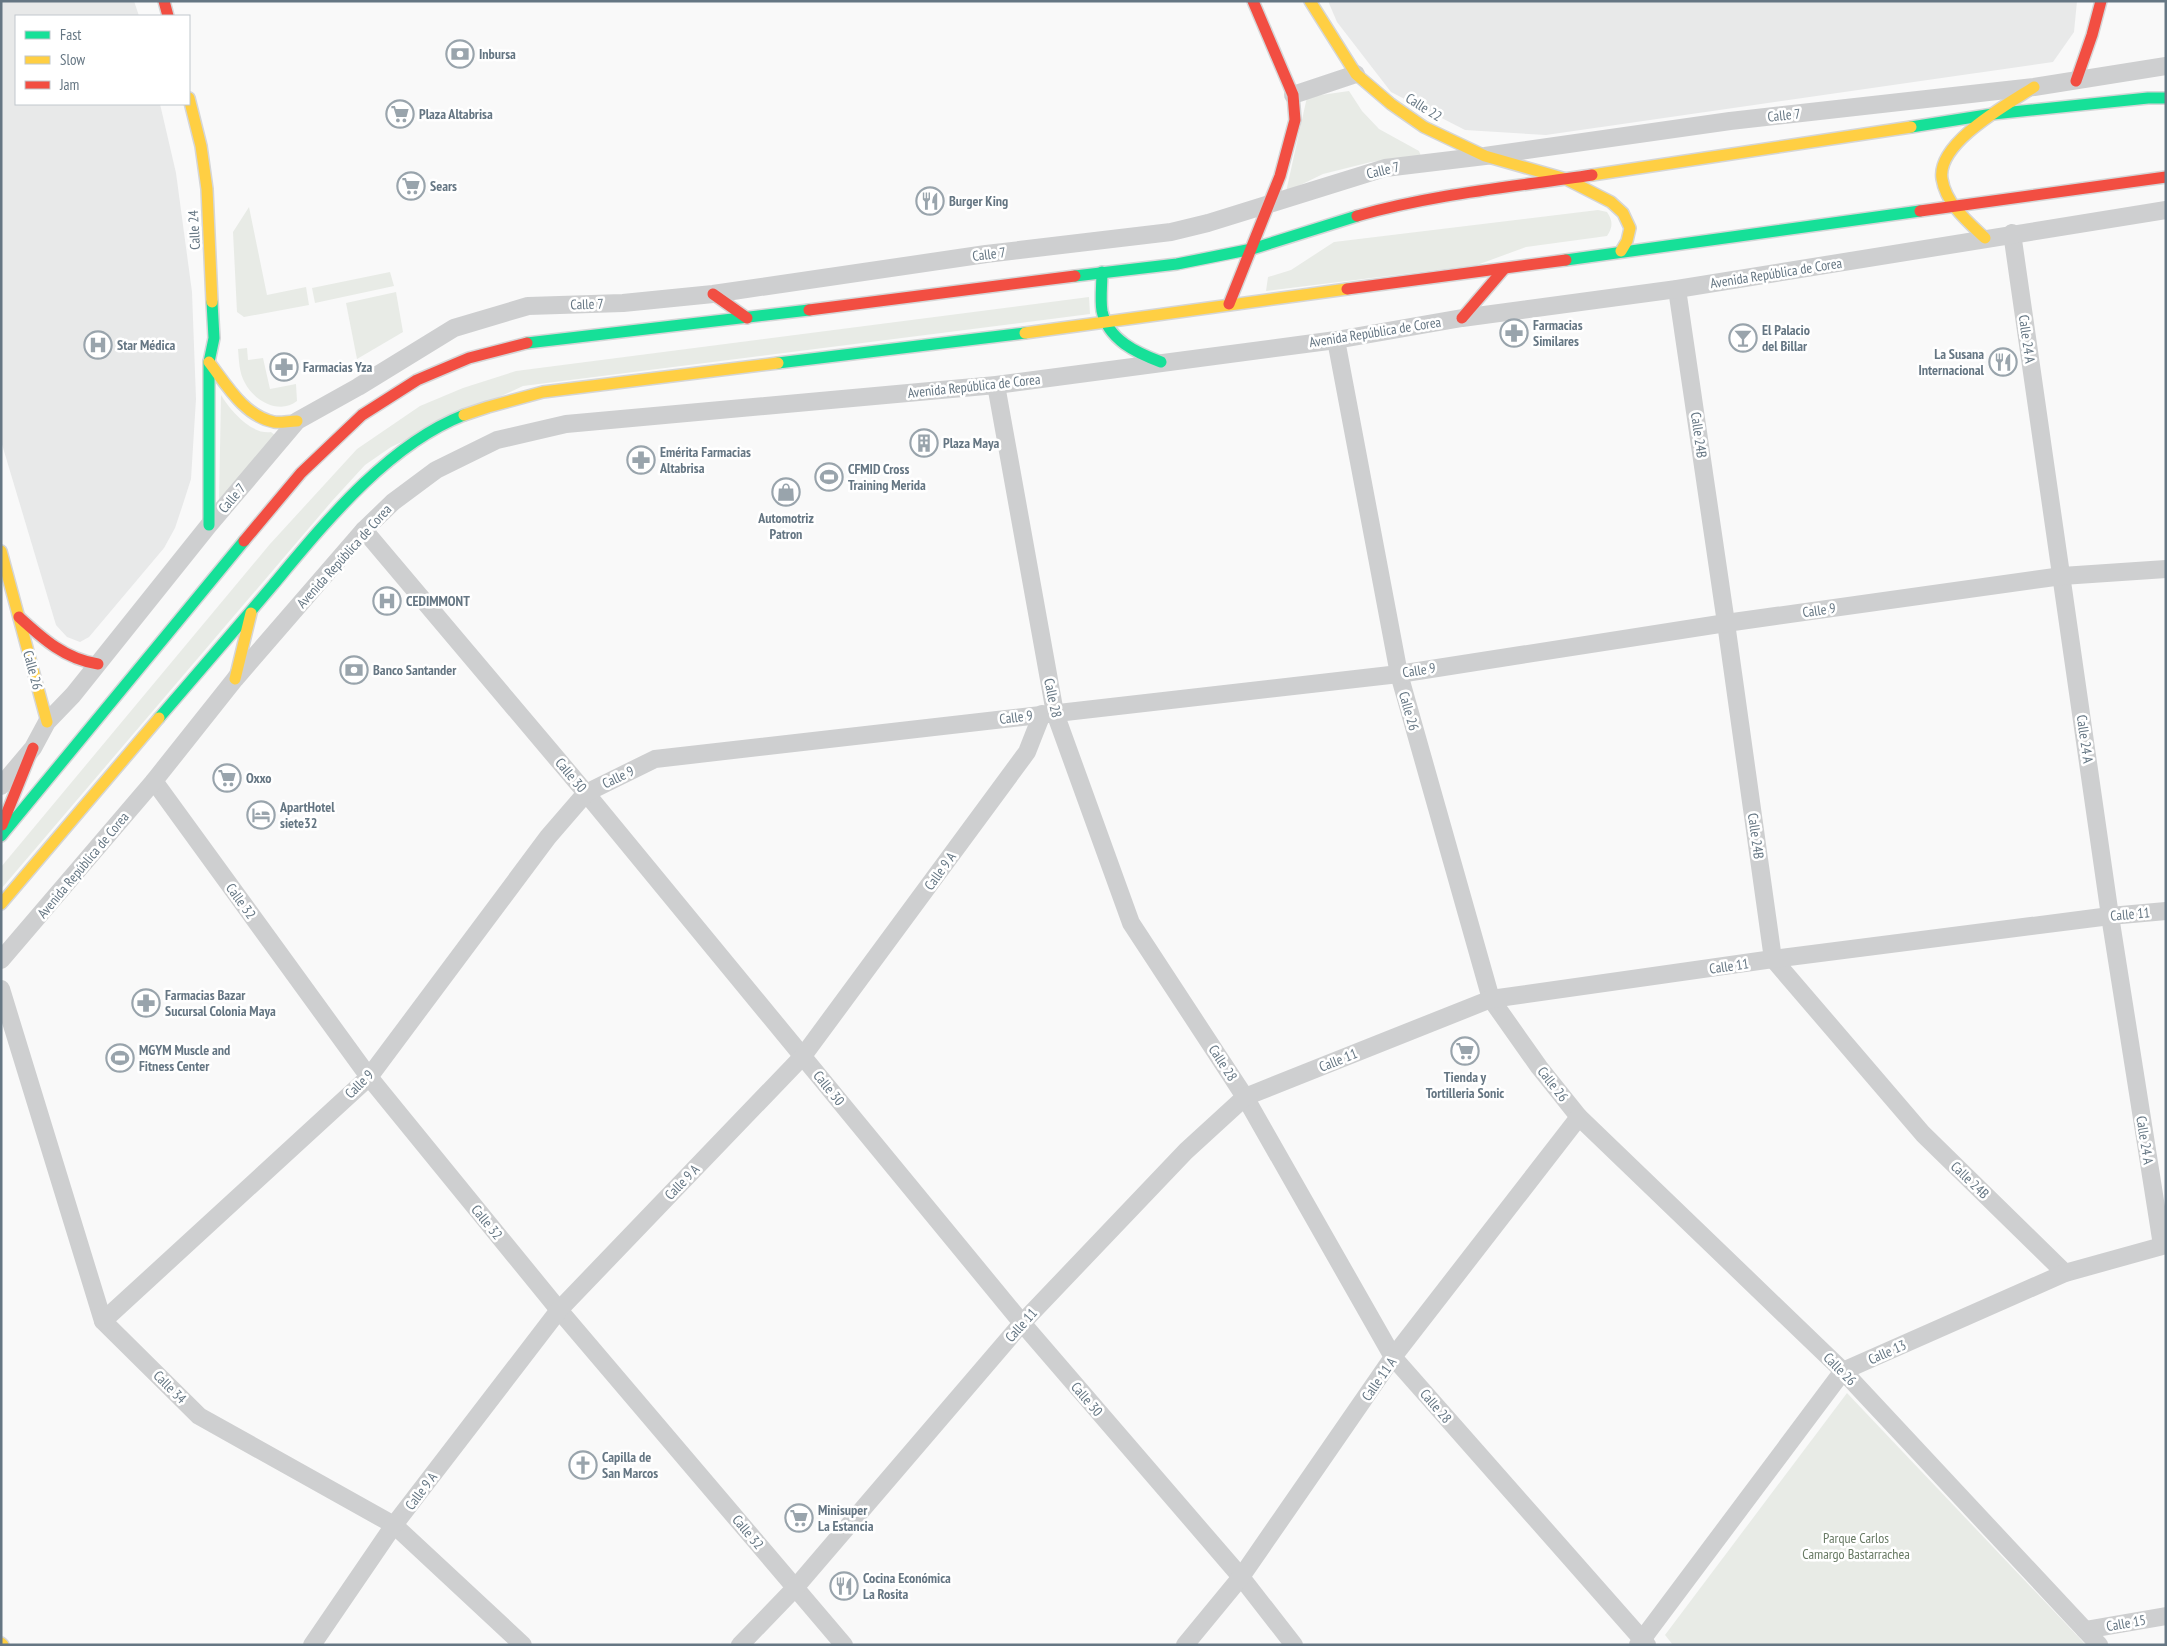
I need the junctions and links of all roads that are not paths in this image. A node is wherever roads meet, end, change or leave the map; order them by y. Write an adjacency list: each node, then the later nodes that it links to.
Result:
1 (164, 1): 5 (main road)
2 (1253, 1): 10 (main road)
3 (1310, 1): 7 (main road, Calle 22)
4 (2101, 1): 8 (main road)
5 (168, 15)
6 (2166, 66): 8 (street, Calle 7)
7 (1356, 74): 10 (street); 14 (main road, Calle 22)
8 (2076, 81): 9 (street, Calle 7)
9 (2034, 87): 13 (main road); 14 (street, Calle 7)
10 (1293, 95): 17 (main road)
11 (2166, 98): 13 (main road)
12 (190, 102): 33 (main road, Calle 24)
13 (1993, 114): 16 (main road); 18 (main road)
14 (1485, 156): 16 (main road, Calle 22); 17 (street, Calle 7)
15 (2166, 177): 18 (main road)
16 (1566, 180): 22 (main road); 23 (main road, Calle 22)
17 (1270, 204): 22 (main road); 27 (street, Calle 7)
18 (1953, 205): 21 (main road); 23 (main road)
19 (2166, 210): 20 (street, Avenida República de Corea)
20 (2012, 233): 21 (street, Avenida República de Corea); 41 (street, Calle 24 A)
21 (1985, 238): 26 (street, Avenida República de Corea)
22 (1252, 249): 25 (main road); 28 (main road)
23 (1621, 252): 24 (main road)
24 (1504, 269): 28 (main road); 30 (main road)
25 (1102, 272): 29 (main road); 31 (main road)
26 (1677, 289): 30 (street, Avenida República de Corea); 44 (street, Calle 24B)
27 (713, 294): 29 (main road); 36 (street, Calle 7)
28 (1230, 304): 31 (main road)
29 (747, 318): 55 (main road)
30 (1462, 318): 32 (street, Avenida República de Corea)
31 (1106, 323): 34 (main road); 42 (main road)
32 (1336, 340): 34 (street, Avenida República de Corea); 46 (street, Calle 26)
33 (209, 362): 36 (main road); 37 (main road, Calle 24)
34 (1161, 362): 35 (street, Avenida República de Corea)
35 (996, 385): 38 (street, Avenida República de Corea); 48 (street, Calle 28)
36 (297, 421): 37 (street, Calle 7)
37 (209, 525): 45 (street, Calle 7)
38 (364, 530): 47 (street, Avenida República de Corea); 53 (street, Calle 30)
39 (1, 552): 43 (main road, Calle 26)
40 (2166, 569): 41 (street, Calle 9)
41 (2062, 576): 44 (street, Calle 9); 58 (street, Calle 24 A)
42 (252, 608): 47 (main road); 56 (main road)
43 (19, 617): 45 (main road, Calle 26); 49 (main road, Calle 26)
44 (1726, 623): 46 (street, Calle 9); 59 (street, Calle 24B)
45 (98, 664): 49 (street, Calle 7)
46 (1399, 674): 48 (street, Calle 9); 62 (street, Calle 26)
47 (235, 679): 51 (street, Avenida República de Corea)
48 (1048, 713): 53 (street, Calle 9); 63 (street, Calle 9 A); 65 (street, Calle 28)
49 (47, 722): 50 (street, Calle 7)
50 (33, 748): 52 (street, Calle 7); 54 (main road)
51 (154, 781): 60 (street, Avenida República de Corea); 64 (street, Calle 32)
52 (1, 786)
53 (586, 793): 63 (street, Calle 30); 64 (street, Calle 9)
54 (1, 826)
55 (1, 836)
56 (1, 904)
57 (2166, 911): 58 (street, Calle 11)
58 (2110, 916): 59 (street, Calle 11); 67 (street, Calle 24 A)
59 (1773, 959): 62 (street, Calle 11); 68 (street, Calle 24B)
60 (1, 960)
61 (1, 989): 70 (street, Calle 34)
62 (1491, 999): 65 (street, Calle 11); 66 (street, Calle 26)
63 (803, 1056): 69 (street, Calle 9 A); 71 (street, Calle 30)
64 (369, 1076): 69 (street, Calle 32); 70 (street, Calle 9)
65 (1245, 1097): 71 (street, Calle 11); 72 (street, Calle 28)
66 (1579, 1117): 72 (street, Calle 11 A); 73 (street, Calle 26)
67 (2164, 1245): 68 (street, Calle 13)
68 (2065, 1272): 73 (street, Calle 13)
69 (558, 1310): 74 (street, Calle 9 A); 76 (street, Calle 32)
70 (103, 1321): 74 (street, Calle 34)
71 (1022, 1323): 75 (street, Calle 30); 76 (street, Calle 11)
72 (1393, 1358): 75 (street, Calle 11 A); 79 (street, Calle 28)
73 (1843, 1371): 78 (street, Calle 26); 79 (street, Calle 13)
74 (394, 1525): 80 (street, Calle 9 A); 81 (street, Calle 34)
75 (1241, 1577): 84 (street, Calle 11 A); 85 (street, Calle 30)
76 (796, 1588): 82 (street, Calle 11); 83 (street, Calle 32)
77 (2166, 1616): 78 (street, Calle 15)
78 (2086, 1630): 86 (street, Calle 26)
79 (1643, 1643)
80 (312, 1645)
81 (523, 1645)
82 (740, 1645)
83 (844, 1645)
84 (1185, 1645)
85 (1294, 1645)
86 (2099, 1645)

